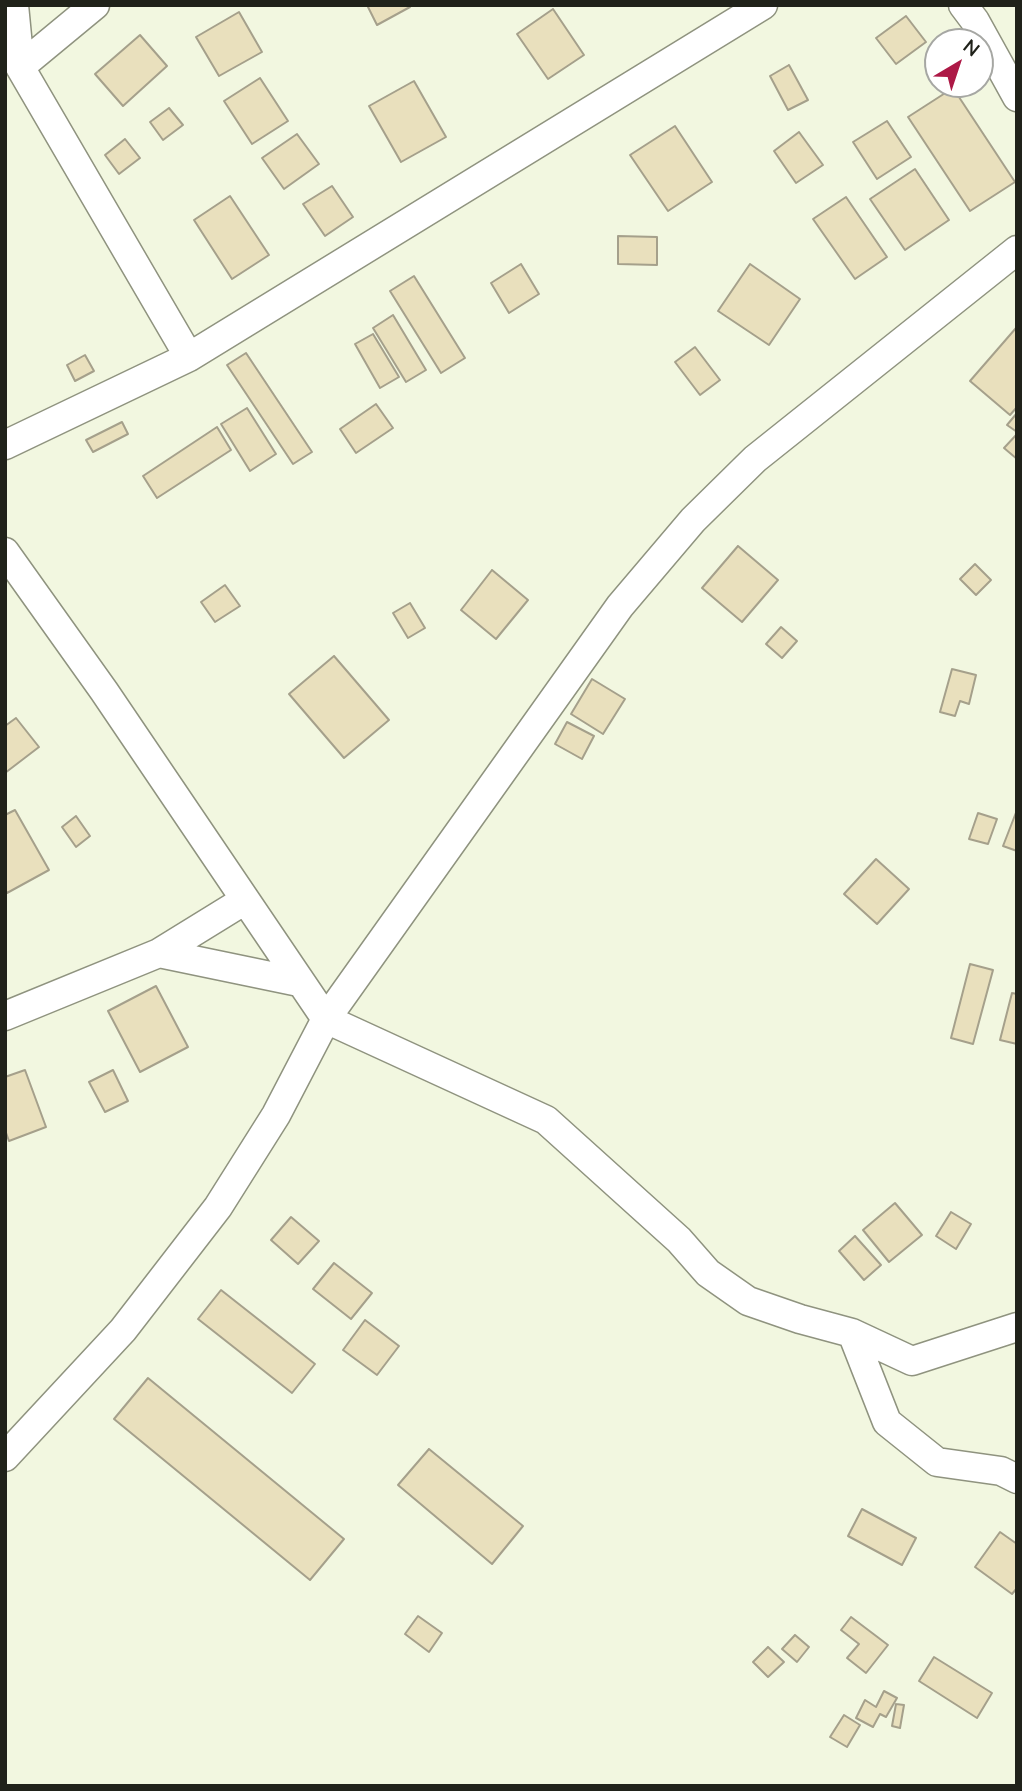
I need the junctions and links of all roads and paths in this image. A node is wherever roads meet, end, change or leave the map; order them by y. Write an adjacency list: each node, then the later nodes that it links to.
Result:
1 (14, 5): 5 (street)
2 (95, 5): 5 (street)
3 (763, 5): 8 (street)
4 (976, 10): 6 (street)
5 (20, 67): 8 (street)
6 (1017, 97)
7 (1011, 263): 15 (street)
8 (189, 357): 9 (street)
9 (5, 445)
10 (5, 552): 11 (street)
11 (245, 900): 12 (street); 13 (street)
12 (159, 953): 13 (street); 14 (street)
13 (299, 982): 15 (street)
14 (5, 1016)
15 (326, 1019): 17 (street); 18 (street)
16 (1017, 1327): 17 (street)
17 (852, 1334): 19 (street)
18 (5, 1457)
19 (1017, 1479)

